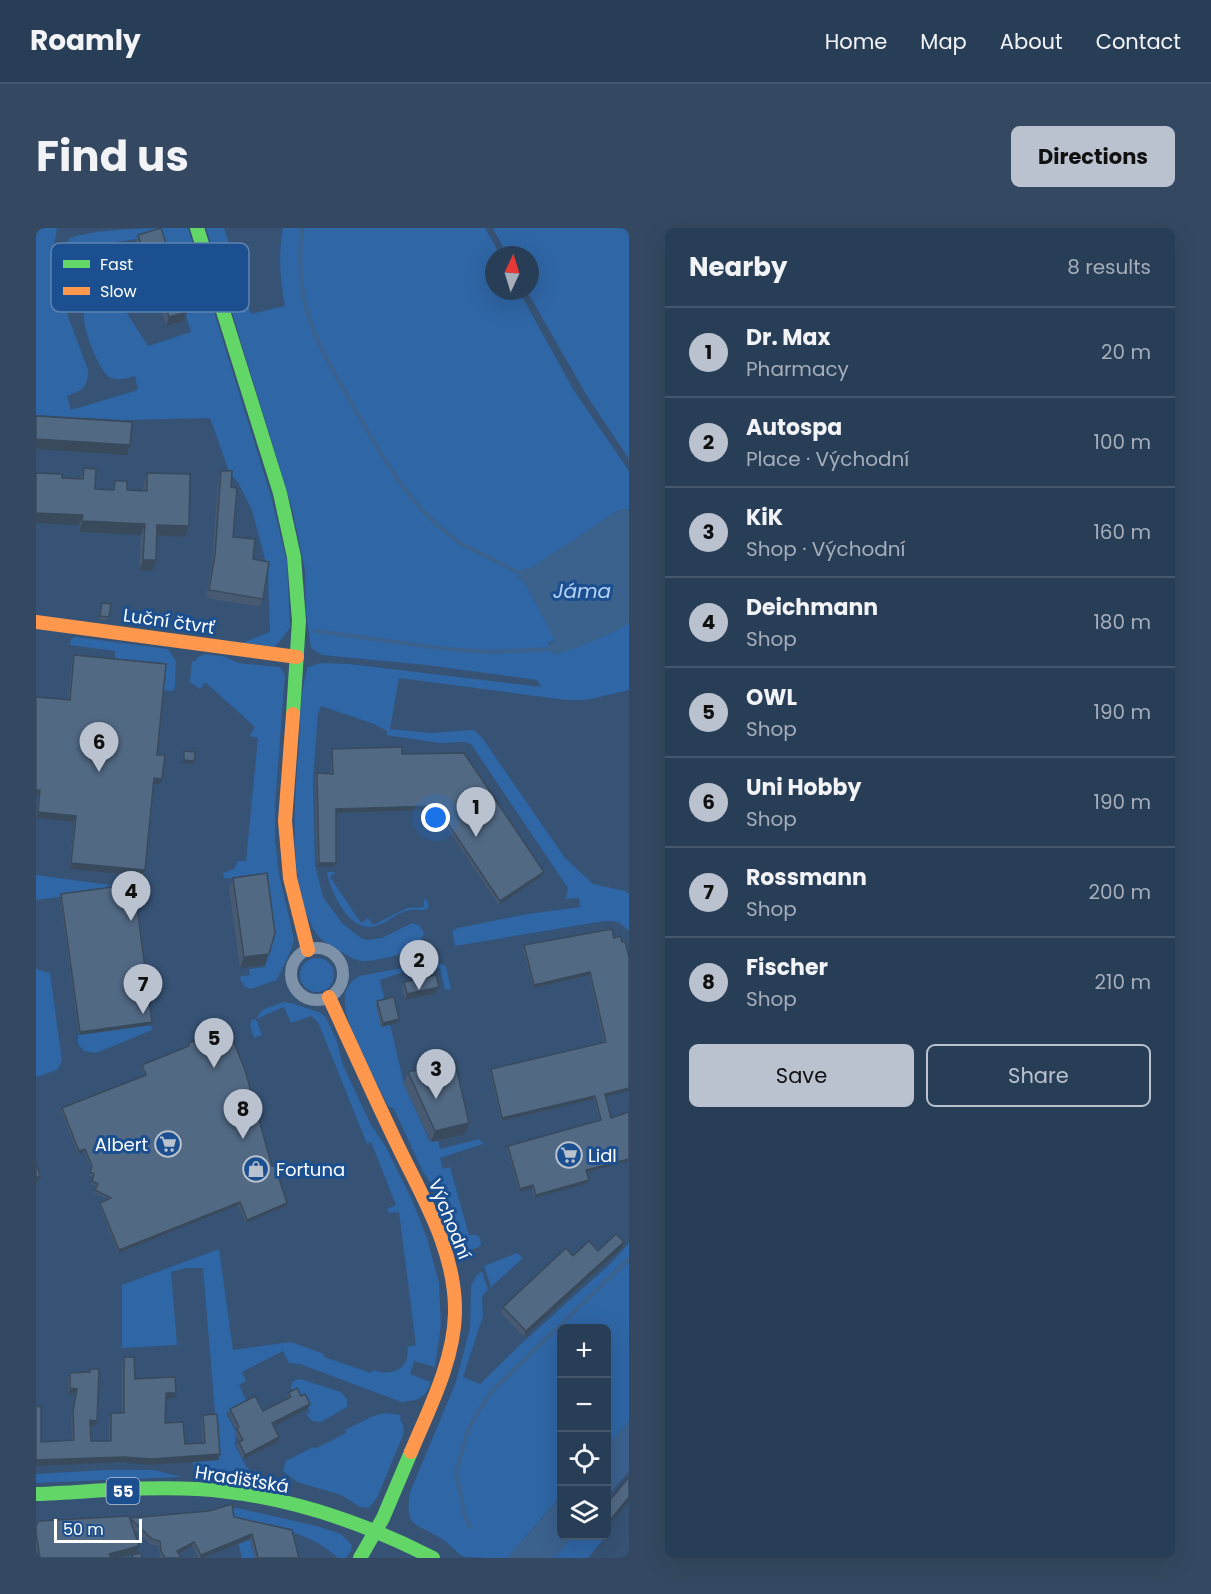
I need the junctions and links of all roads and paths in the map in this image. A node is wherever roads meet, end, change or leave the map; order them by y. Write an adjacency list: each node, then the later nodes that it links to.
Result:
1 (197, 228): 2 (street)
2 (202, 243)
3 (223, 312): 5 (street)
4 (36, 622): 5 (street, Luční čtvrť)
5 (297, 657): 6 (street)
6 (308, 950): 7 (street); 7 (street)
7 (329, 997): 9 (street, Východní)
8 (36, 1494): 9 (street, Hradišťská / 55)
9 (377, 1531): 10 (street, Východní); 11 (street, Hradišťská / 55)
10 (360, 1558)
11 (434, 1558)

